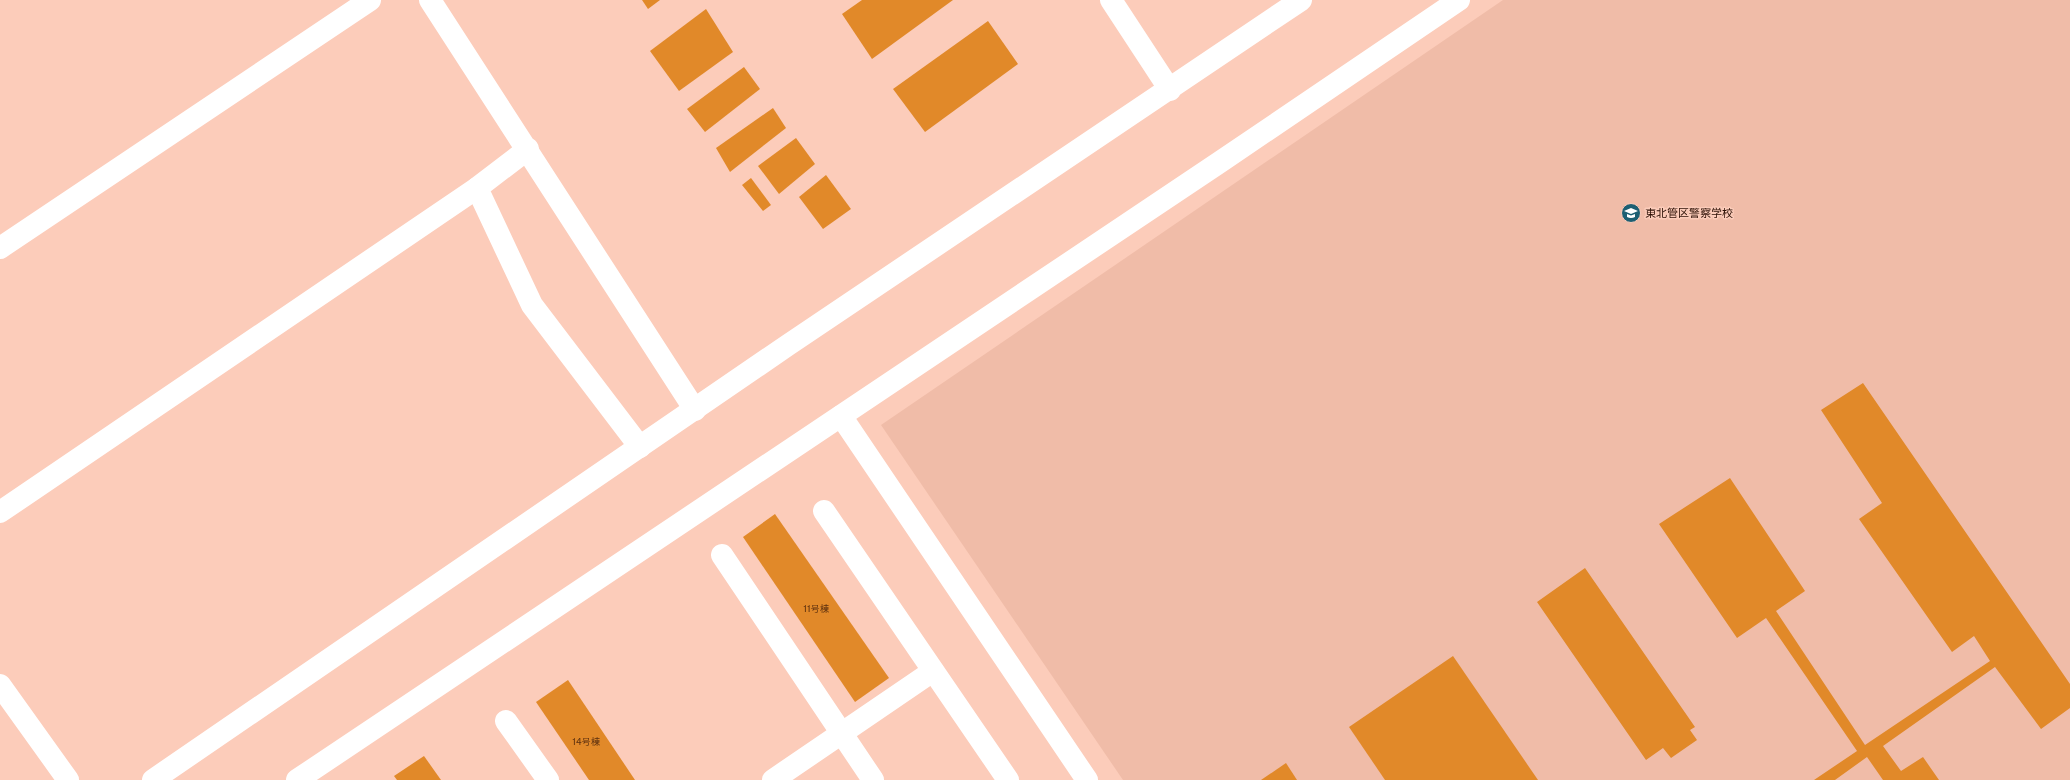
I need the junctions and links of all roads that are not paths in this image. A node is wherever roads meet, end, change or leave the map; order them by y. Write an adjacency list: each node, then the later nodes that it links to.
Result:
1 (370, 0): 9 (street)
2 (430, 0): 7 (street)
3 (1111, 0): 6 (street)
4 (1301, 0): 6 (street)
5 (1459, 0): 11 (street)
6 (1170, 90): 10 (street)
7 (528, 149): 8 (street); 10 (street)
8 (477, 188): 12 (street); 14 (street)
9 (0, 248)
10 (694, 410): 12 (street)
11 (841, 416): 22 (street); 27 (street)
12 (640, 447): 21 (street)
13 (824, 511): 16 (street)
14 (0, 512)
15 (722, 554): 19 (street)
16 (933, 671): 19 (street); 26 (street)
17 (0, 685): 20 (street)
18 (506, 721): 23 (street)
19 (841, 734): 24 (street); 25 (street)
20 (68, 780)
21 (153, 780)
22 (296, 780)
23 (548, 780)
24 (773, 780)
25 (873, 780)
26 (1008, 780)
27 (1087, 780)

